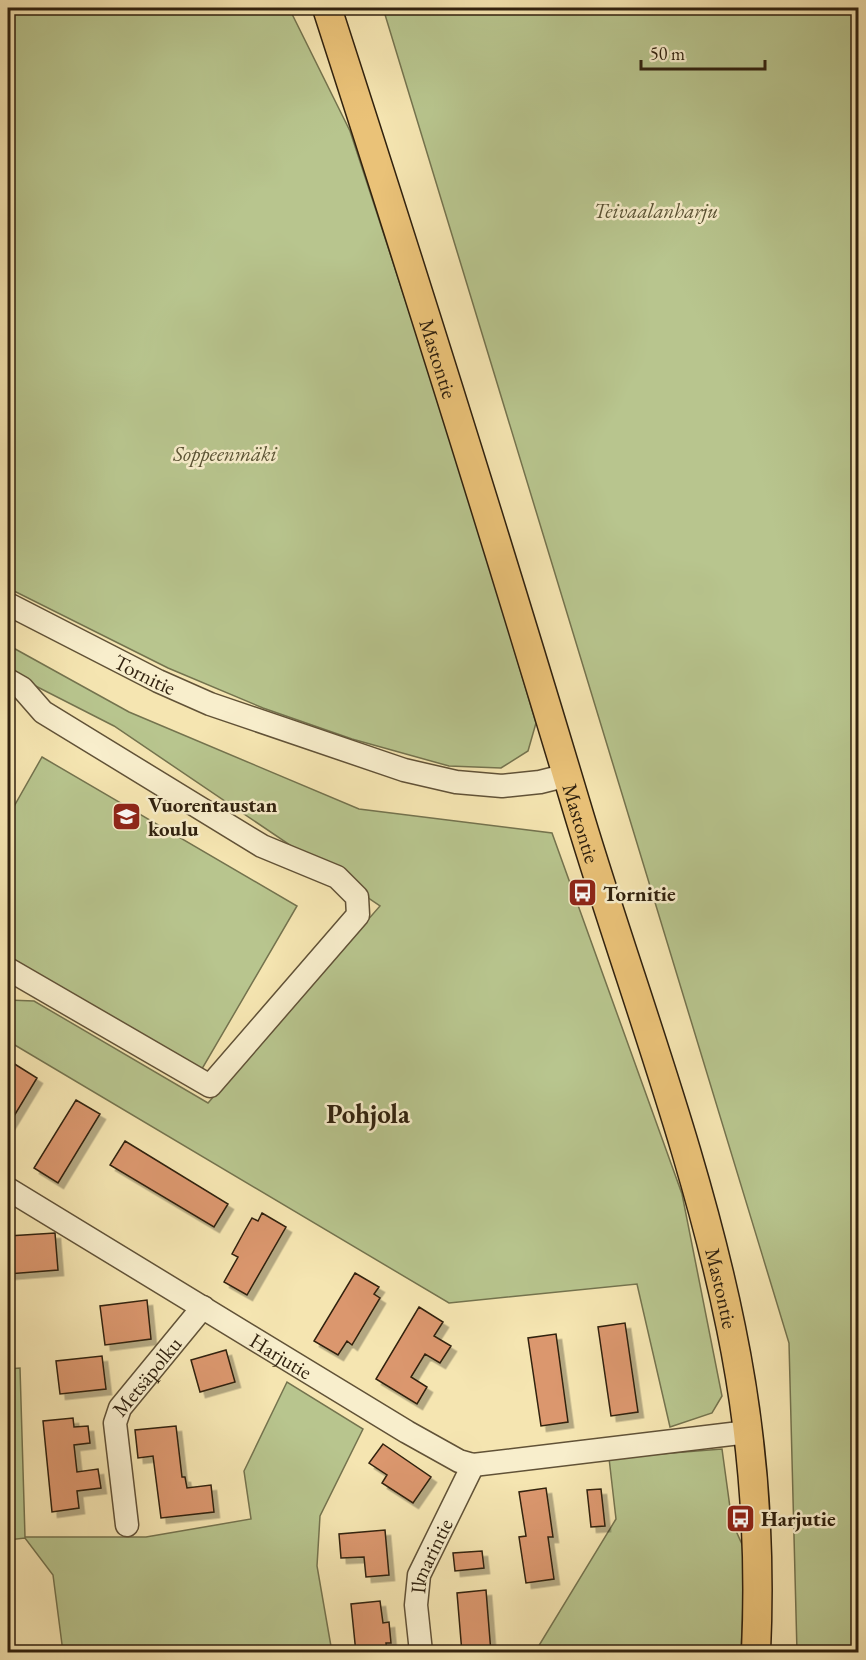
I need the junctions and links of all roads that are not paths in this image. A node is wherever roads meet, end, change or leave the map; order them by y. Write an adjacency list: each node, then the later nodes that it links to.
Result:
1 (327, 8): 4 (main road, Mastontie)
2 (8, 604): 4 (street, Tornitie)
3 (8, 680): 5 (street)
4 (568, 776): 8 (main road, Mastontie)
5 (8, 969)
6 (10, 1195): 7 (street, Harjutie)
7 (202, 1307): 9 (street, Harjutie); 10 (street, Metsäpolku)
8 (748, 1432): 9 (street, Harjutie); 12 (main road, Mastontie)
9 (473, 1465): 11 (street, Ilmarintie)
10 (127, 1525)
11 (421, 1653)
12 (756, 1653)

